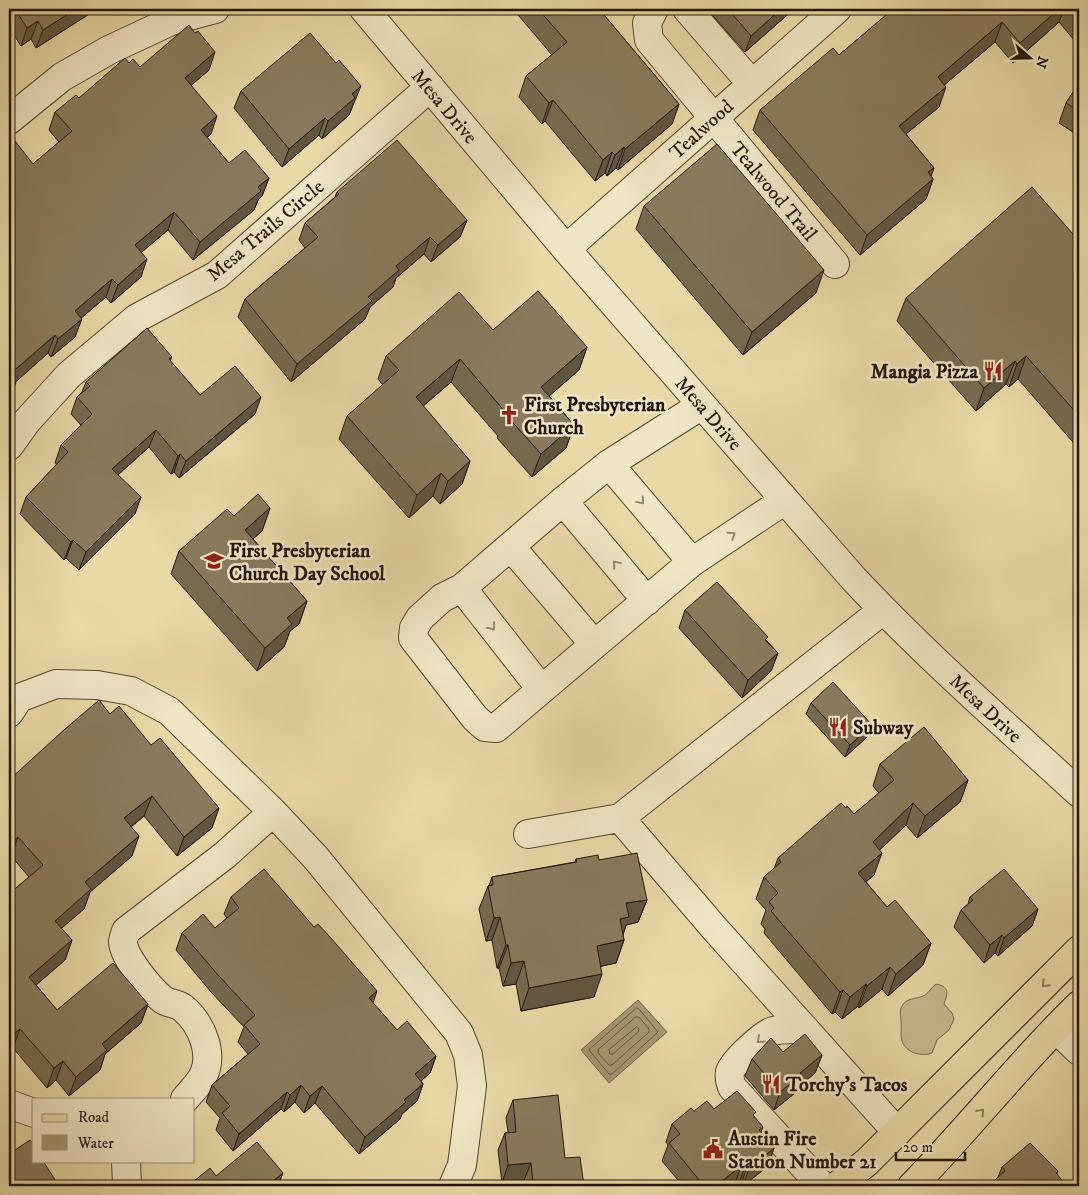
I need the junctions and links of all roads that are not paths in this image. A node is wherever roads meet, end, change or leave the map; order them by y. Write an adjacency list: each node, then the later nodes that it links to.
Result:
1 (215, 9): 9 (street)
2 (364, 9): 7 (street, Mesa Drive)
3 (654, 9): 8 (street, Tealwood Trail)
4 (687, 9): 6 (street)
5 (837, 9): 6 (street, Tealwood)
6 (751, 83): 8 (street, Tealwood)
7 (430, 88): 10 (street, Mesa Drive); 13 (street, Mesa Trails Circle)
8 (713, 118): 10 (street, Tealwood); 11 (street, Tealwood Trail)
9 (9, 120)
10 (566, 249): 12 (street, Mesa Drive)
11 (836, 264)
12 (702, 405): 14 (street); 15 (street, Mesa Drive)
13 (9, 446)
14 (609, 464): 16 (street); 18 (street, one-way to 18)
15 (785, 500): 18 (street, one-way to 15); 21 (street, Mesa Drive)
16 (563, 501): 17 (street); 20 (street, one-way to 16)
17 (511, 546): 19 (street); 22 (street)
18 (692, 562): 20 (street)
19 (462, 588): 23 (street, one-way to 23); 23 (street)
20 (648, 601): 22 (street)
21 (883, 610): 25 (street, Mesa Drive); 27 (street)
22 (594, 644): 23 (street)
23 (541, 689)
24 (9, 713): 26 (street)
25 (1079, 793)
26 (273, 812): 34 (street); 40 (street)
27 (620, 818): 28 (street); 31 (street)
28 (528, 834)
29 (1079, 950): 37 (main road, one-way to 37)
30 (1079, 1005): 32 (main road)
31 (805, 1029): 37 (street); 41 (street, one-way to 41)
32 (1056, 1029): 33 (street); 43 (main road, one-way to 32)
33 (1079, 1051)
34 (186, 1098)
35 (9, 1104): 36 (street)
36 (32, 1113)
37 (897, 1132): 42 (main road)
38 (126, 1162): 39 (street)
39 (127, 1186)
40 (453, 1186)
41 (822, 1186)
42 (838, 1186)
43 (912, 1186)

